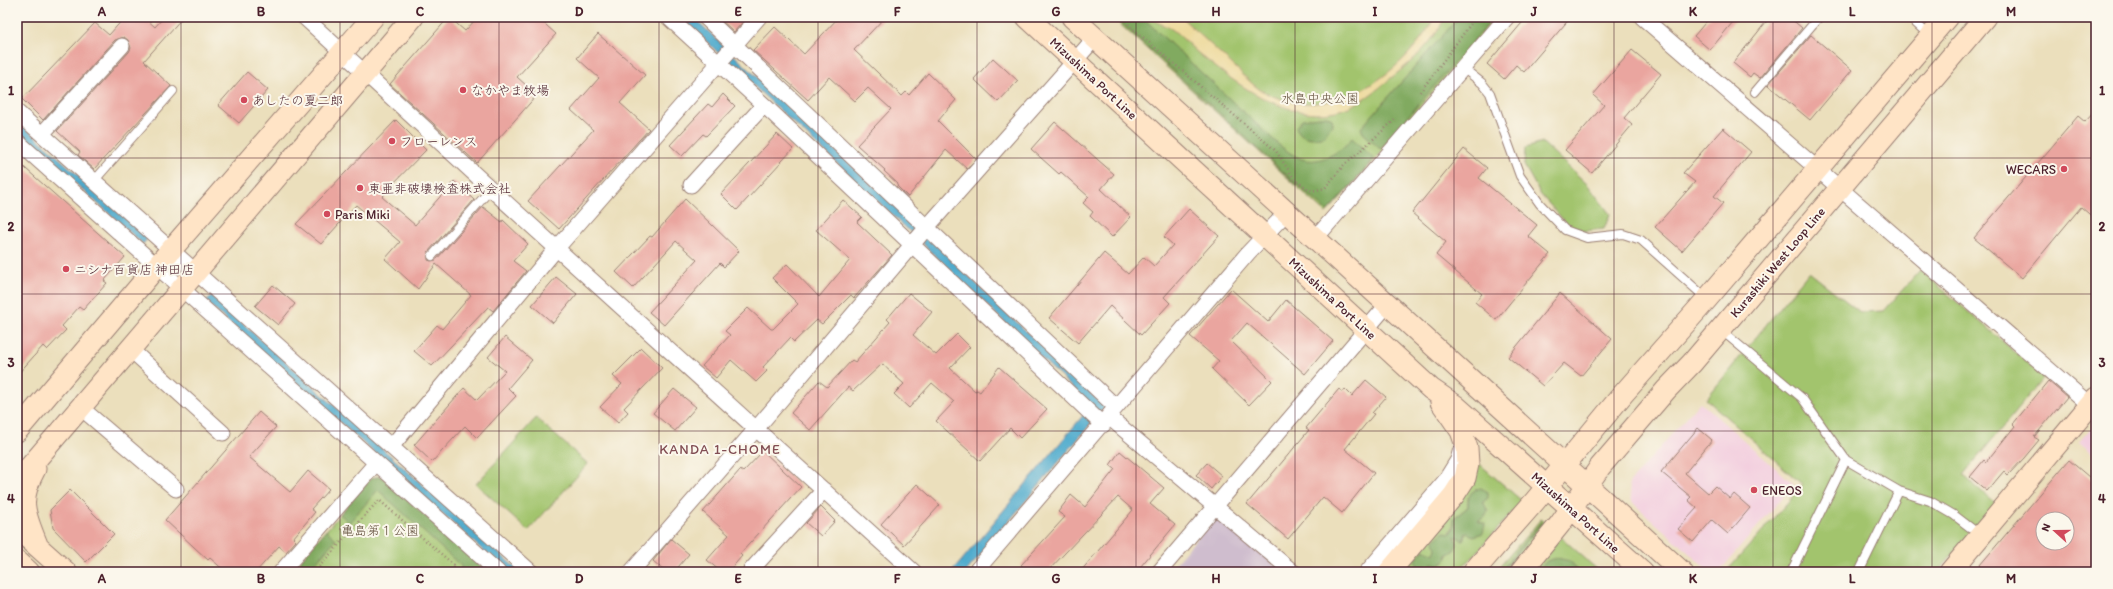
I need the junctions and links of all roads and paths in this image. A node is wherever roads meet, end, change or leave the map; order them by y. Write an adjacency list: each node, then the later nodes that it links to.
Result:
1 (304, 17): 20 (street)
2 (374, 17): 20 (main road)
3 (413, 17): 24 (main road)
4 (668, 17): 21 (street)
5 (705, 17): 21 (street)
6 (759, 17): 21 (street)
7 (1027, 17): 22 (main road, Mizushima Port Line)
8 (1072, 17): 18 (main road, Mizushima Port Line)
9 (1124, 17): 30 (path)
10 (1476, 17): 26 (path)
11 (1507, 17): 23 (street)
12 (1642, 17): 33 (street)
13 (1819, 17): 27 (lane)
14 (1910, 17): 17 (lane)
15 (1947, 17): 17 (main road)
16 (1985, 17): 37 (main road, Kurashiki West Loop Line)
17 (1930, 36): 33 (main road)
18 (1095, 38): 22 (street); 38 (main road, Mizushima Port Line)
19 (122, 46): 31 (street)
20 (343, 53): 24 (street); 43 (main road)
21 (727, 54): 28 (street); 40 (street); 42 (street)
22 (1075, 60): 39 (main road, Mizushima Port Line); 40 (street)
23 (1463, 68): 41 (street); 48 (lane)
24 (366, 73): 36 (street); 46 (main road)
25 (173, 91): 34 (lane)
26 (1419, 92)
27 (1755, 92)
28 (764, 105): 35 (street); 40 (street)
29 (17, 112): 31 (street)
30 (1400, 116)
31 (42, 134): 34 (street)
32 (17, 140): 45 (street)
33 (1816, 170): 37 (street); 48 (main road)
34 (94, 181): 43 (street)
35 (691, 185)
36 (491, 189): 42 (street); 44 (lane)
37 (1838, 189): 51 (main road, Kurashiki West Loop Line); 54 (street)
38 (1286, 212): 39 (street); 41 (main road, Mizushima Port Line)
39 (1265, 235): 50 (main road, Mizushima Port Line); 56 (street)
40 (920, 236): 56 (street); 56 (street); 58 (street)
41 (1315, 239): 49 (main road, Mizushima Port Line)
42 (557, 248): 58 (street); 62 (street)
43 (171, 250): 45 (main road); 46 (street)
44 (432, 256)
45 (157, 266): 47 (street); 57 (main road)
46 (195, 272): 47 (main road); 62 (street)
47 (181, 288): 52 (main road); 62 (street)
48 (1707, 298): 64 (main road)
49 (1387, 305): 50 (street); 64 (main road, Mizushima Port Line)
50 (1366, 329): 53 (main road, Mizushima Port Line); 71 (street)
51 (1720, 329): 63 (lane); 67 (main road, Kurashiki West Loop Line)
52 (130, 348): 55 (main road); 59 (street)
53 (1431, 389): 60 (main road); 66 (main road, Mizushima Port Line)
54 (2093, 402): 76 (main road)
55 (80, 407): 61 (main road); 68 (street)
56 (1102, 415): 71 (street); 87 (street)
57 (19, 428)
58 (756, 429): 69 (street); 85 (street)
59 (223, 433)
60 (1463, 440): 90 (street); 91 (main road)
61 (48, 445): 65 (main road); 77 (main road)
62 (382, 454): 73 (street); 83 (street); 84 (street)
63 (1846, 460): 70 (lane); 96 (lane)
64 (1563, 465): 66 (main road); 67 (main road, Mizushima Port Line)
65 (17, 482)
66 (1547, 486): 72 (main road, Mizushima Port Line); 92 (main road)
67 (1587, 486): 72 (main road, Kurashiki West Loop Line); 95 (main road, Mizushima Port Line)
68 (176, 489)
69 (824, 490): 78 (street); 86 (street)
70 (1899, 491): 76 (lane); 97 (lane)
71 (1214, 506): 88 (street); 89 (street)
72 (1572, 508): 93 (main road, Kurashiki West Loop Line); 94 (main road, Mizushima Port Line)
73 (328, 517): 75 (path); 79 (street)
74 (17, 528): 77 (main road)
75 (348, 534): 81 (path); 82 (path)
76 (1980, 536): 98 (main road)
77 (38, 547): 80 (main road)
78 (751, 570)
79 (285, 571)
80 (66, 572)
81 (323, 572)
82 (450, 572)
83 (498, 572)
84 (531, 572)
85 (631, 572)
86 (914, 572)
87 (975, 572)
88 (1159, 572)
89 (1293, 572)
90 (1368, 572)
91 (1389, 572)
92 (1473, 572)
93 (1521, 572)
94 (1643, 572)
95 (1682, 572)
96 (1791, 572)
97 (1859, 572)
98 (1950, 572)

